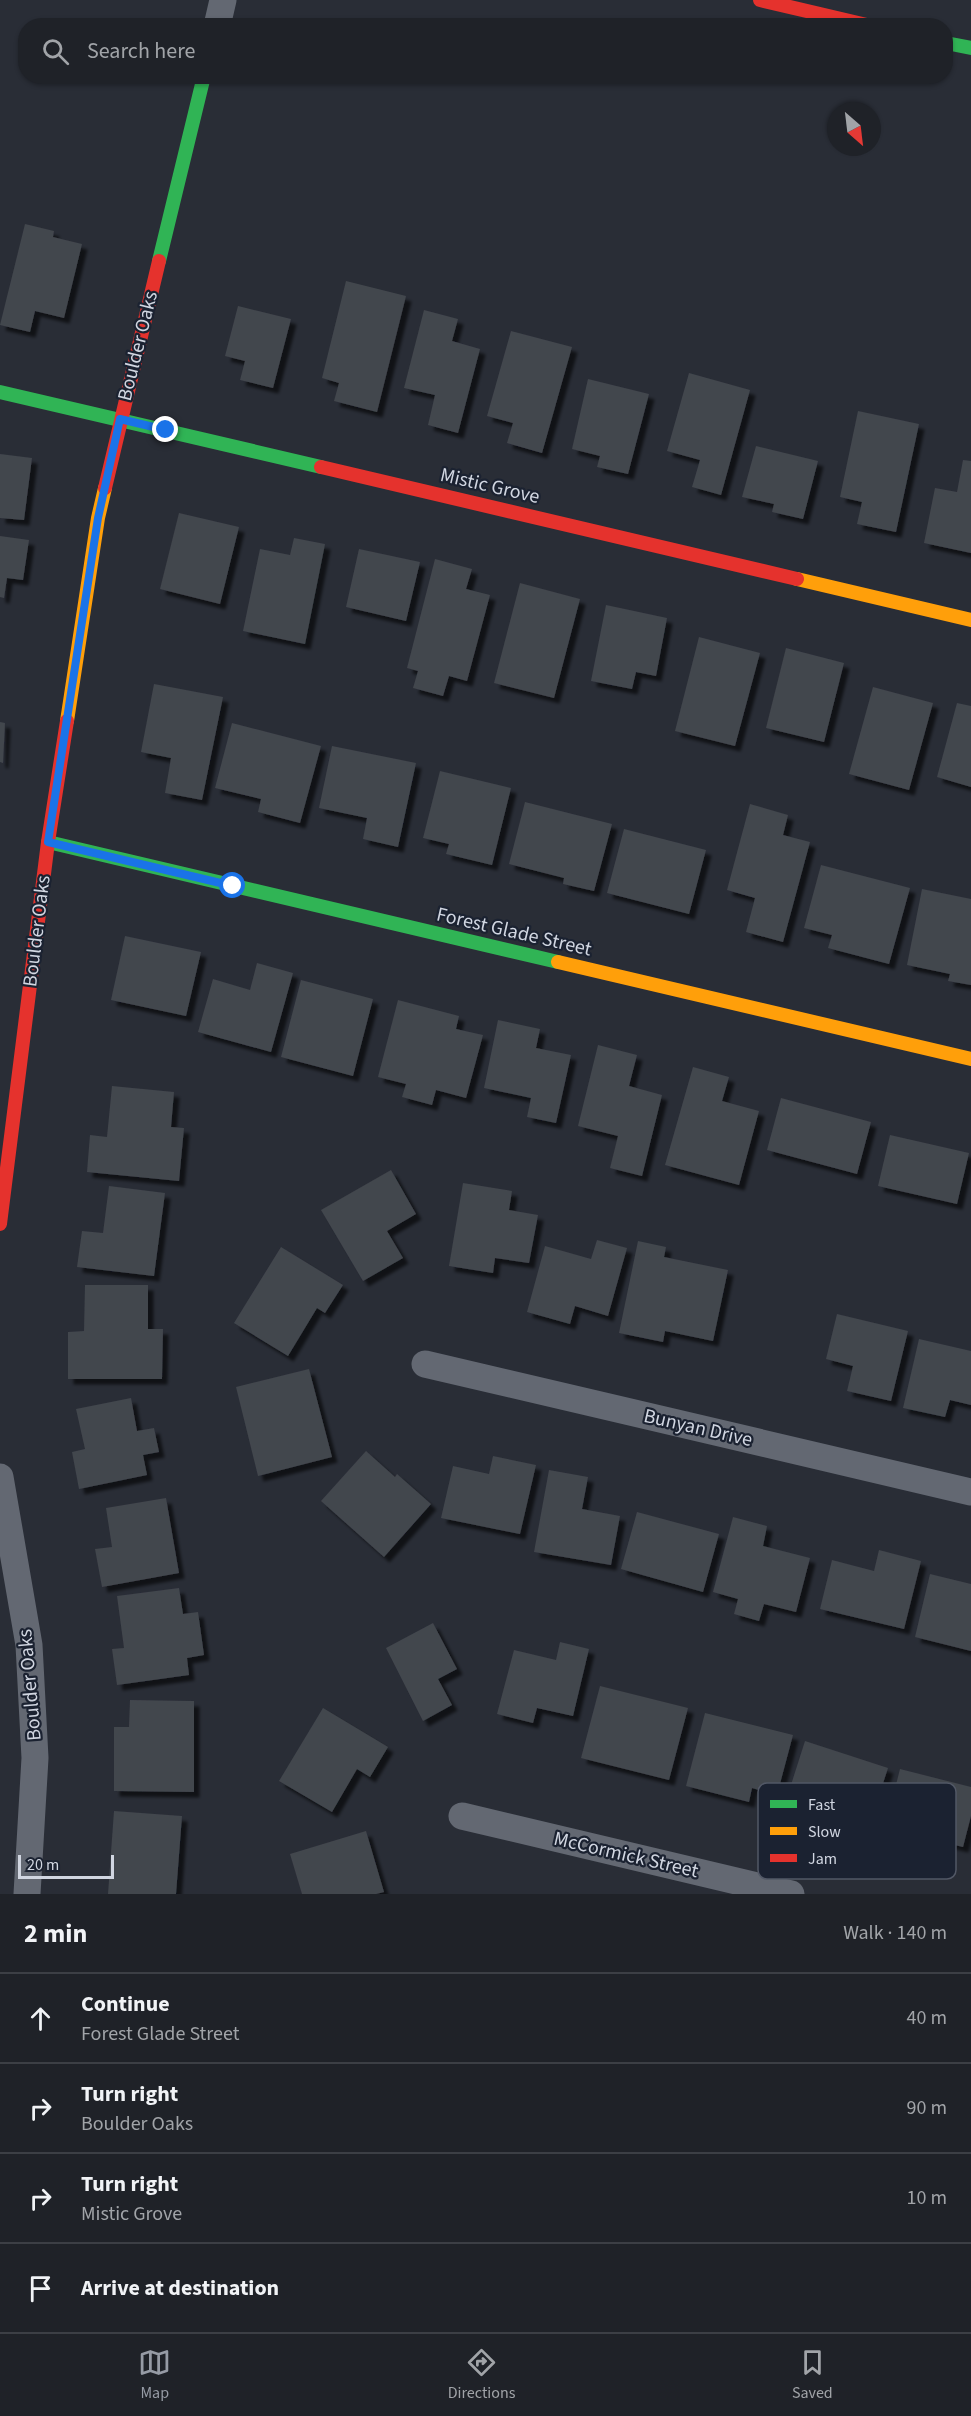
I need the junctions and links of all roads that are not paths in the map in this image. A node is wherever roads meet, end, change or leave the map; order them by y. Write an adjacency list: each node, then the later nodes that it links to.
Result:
1 (223, 0): 3 (street)
2 (760, 0): 4 (street)
3 (219, 18)
4 (837, 18)
5 (953, 44): 6 (street)
6 (971, 48)
7 (202, 84): 9 (street, Boulder Oaks)
8 (0, 392): 9 (street, Mistic Grove)
9 (120, 419): 10 (street, Mistic Grove); 11 (street, Boulder Oaks)
10 (971, 620)
11 (48, 842): 12 (street, Forest Glade Street); 13 (street, Boulder Oaks)
12 (971, 1059)
13 (0, 1224)
14 (424, 1364): 16 (street, Bunyan Drive)
15 (0, 1477): 18 (street, Boulder Oaks)
16 (971, 1492)
17 (462, 1816): 19 (street, McCormick Street)
18 (27, 1894)
19 (790, 1894)

